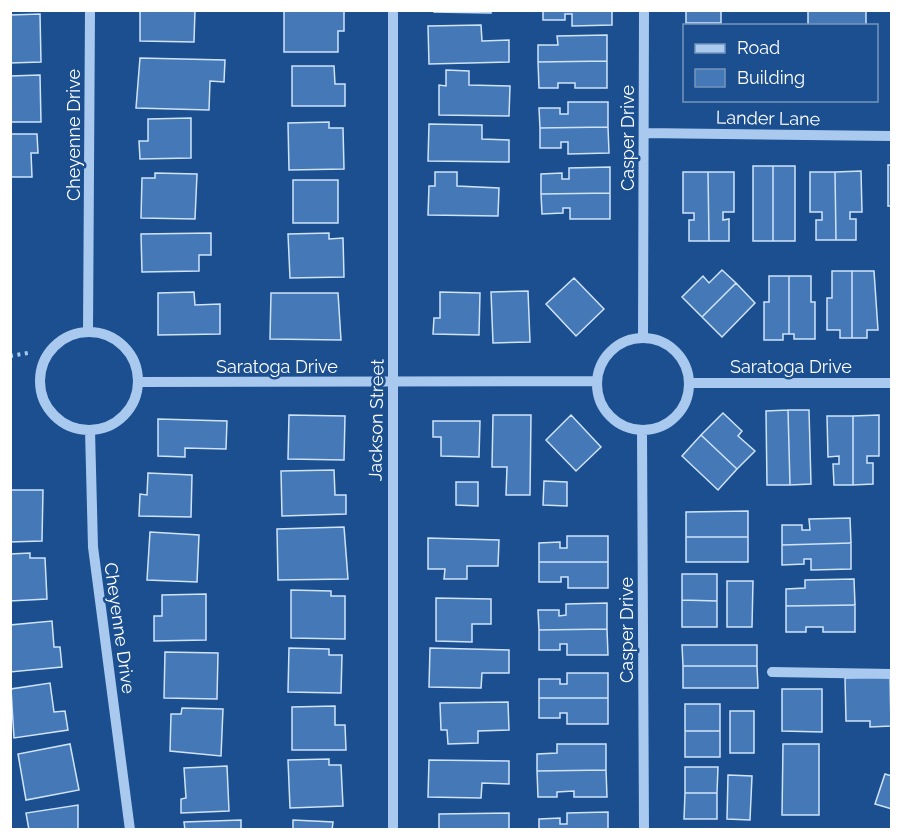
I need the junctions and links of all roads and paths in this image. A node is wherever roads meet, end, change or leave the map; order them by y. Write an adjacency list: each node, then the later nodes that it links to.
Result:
1 (90, 10): 6 (street, Cheyenne Drive)
2 (393, 10): 12 (street, Jackson Street)
3 (644, 10): 4 (street, Casper Drive)
4 (644, 133): 5 (street, Lander Lane); 7 (street, Casper Drive)
5 (891, 136)
6 (88, 332): 11 (street); 15 (street)
7 (643, 337): 10 (street); 13 (street)
8 (28, 353): 9 (path)
9 (10, 356)
10 (597, 381): 12 (street, Saratoga Drive); 16 (street)
11 (138, 382): 12 (street, Saratoga Drive); 15 (street)
12 (393, 383): 20 (street, Jackson Street)
13 (690, 383): 14 (street, Saratoga Drive); 16 (street)
14 (891, 383)
15 (90, 430): 19 (street, Cheyenne Drive)
16 (642, 430): 21 (street, Casper Drive)
17 (772, 672): 18 (street)
18 (891, 674)
19 (130, 830)
20 (393, 830)
21 (644, 830)

